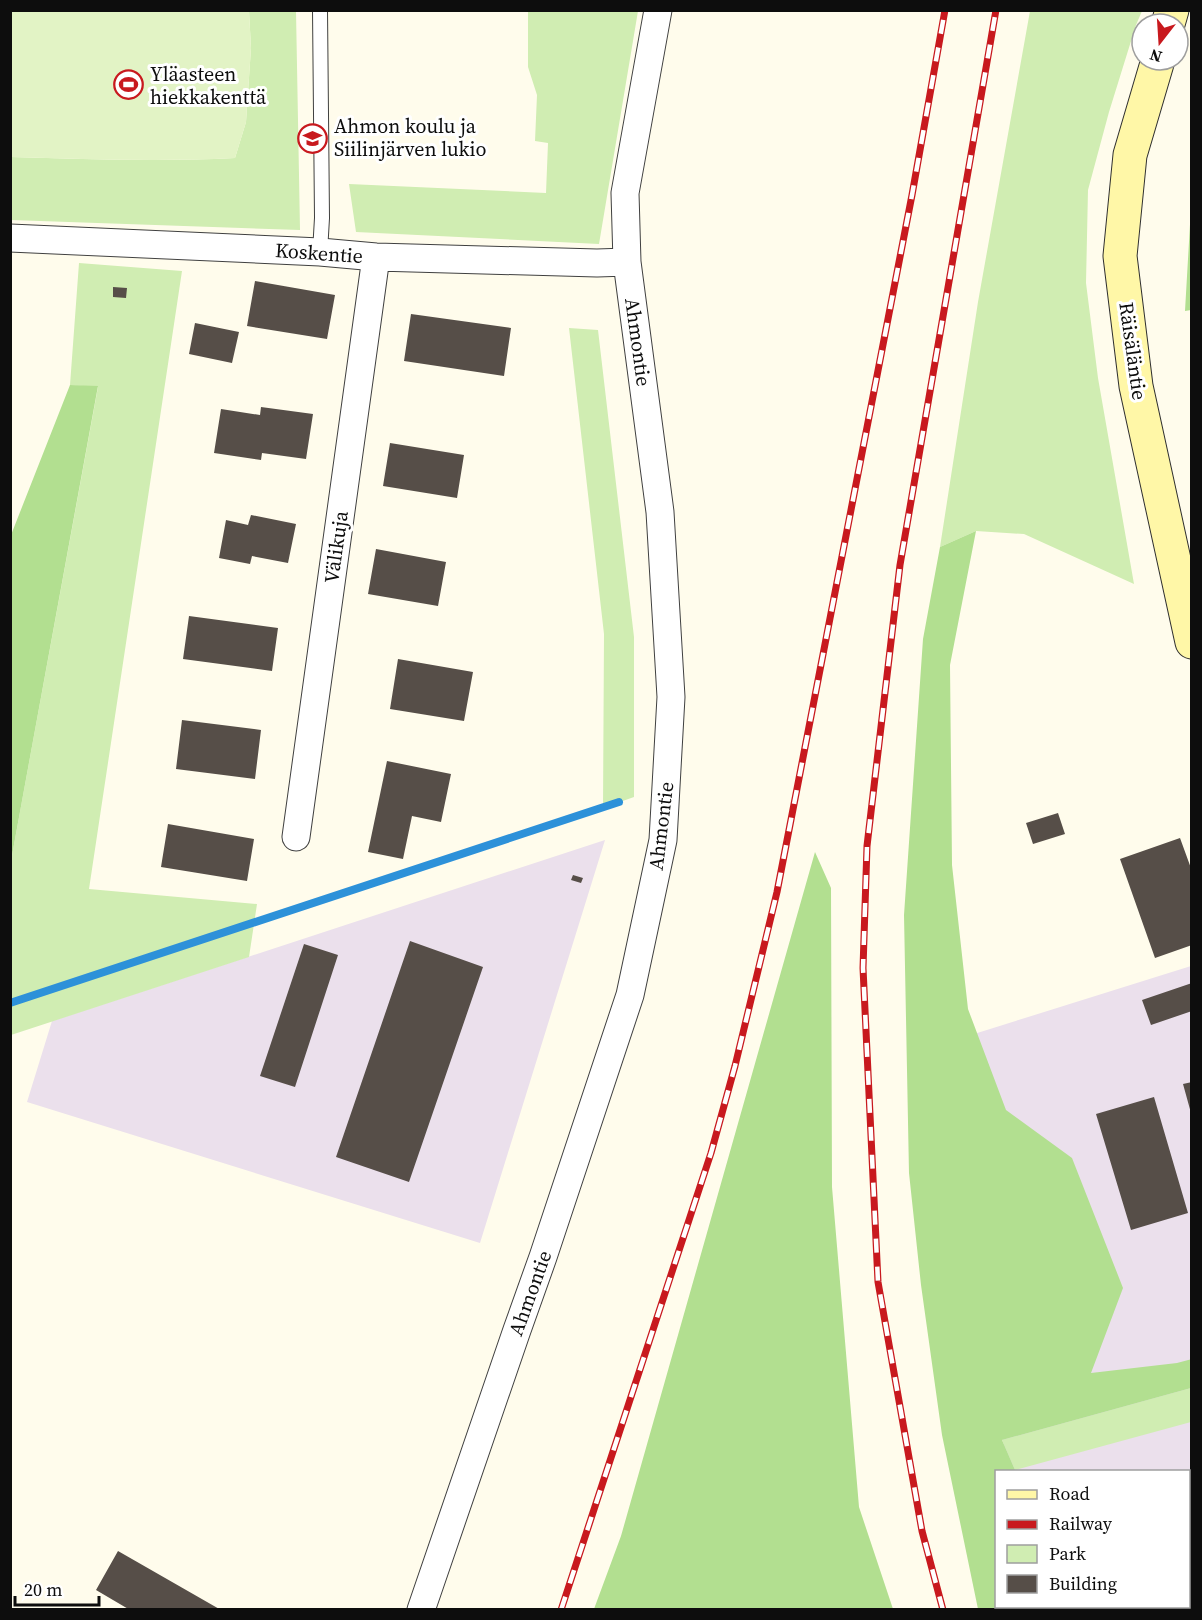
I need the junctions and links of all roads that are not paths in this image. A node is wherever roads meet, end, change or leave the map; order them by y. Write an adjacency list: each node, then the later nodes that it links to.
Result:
1 (320, 10): 5 (lane)
2 (658, 10): 7 (street, Ahmontie)
3 (1154, 72): 8 (street, Räisäläntie)
4 (10, 238): 5 (street, Koskentie)
5 (321, 252): 6 (street, Koskentie)
6 (376, 257): 7 (street, Koskentie); 9 (street, Välikuja)
7 (627, 262): 10 (street, Ahmontie)
8 (1191, 642)
9 (296, 837)
10 (421, 1610)

